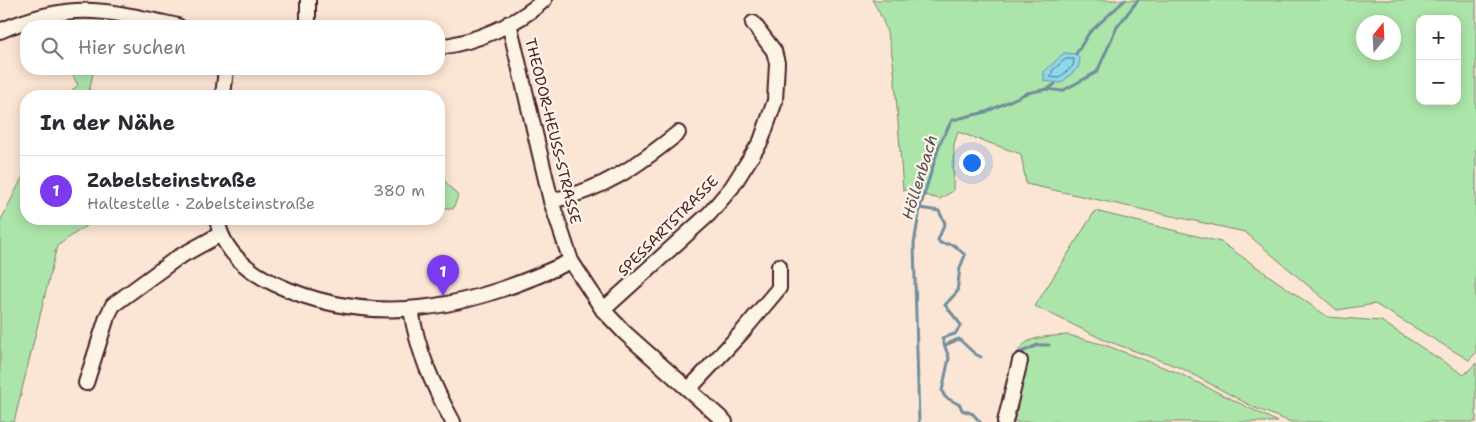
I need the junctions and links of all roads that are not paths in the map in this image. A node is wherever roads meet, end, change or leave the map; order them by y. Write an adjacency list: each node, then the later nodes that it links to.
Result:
1 (308, 0): 4 (street)
2 (544, 0): 8 (street)
3 (106, 5): 5 (street); 6 (street)
4 (308, 19)
5 (25, 20)
6 (157, 20)
7 (20, 22): 10 (street)
8 (510, 23): 11 (street); 15 (street, THEODOR-HEUSS-STRASSE)
9 (753, 23): 21 (street, SPESSARTSTRASSE)
10 (0, 31)
11 (445, 46)
12 (225, 75): 13 (street)
13 (224, 90)
14 (678, 133): 15 (street)
15 (551, 201): 18 (street, THEODOR-HEUSS-STRASSE)
16 (218, 225): 17 (street)
17 (219, 235): 20 (street); 23 (street)
18 (571, 261): 20 (street); 21 (street, THEODOR-HEUSS-STRASSE)
19 (779, 266): 24 (street)
20 (411, 309): 25 (street)
21 (603, 310): 24 (street, THEODOR-HEUSS-STRASSE)
22 (1020, 361): 27 (street)
23 (86, 383)
24 (688, 389): 26 (street, THEODOR-HEUSS-STRASSE)
25 (453, 422)
26 (725, 422)
27 (1005, 422)

